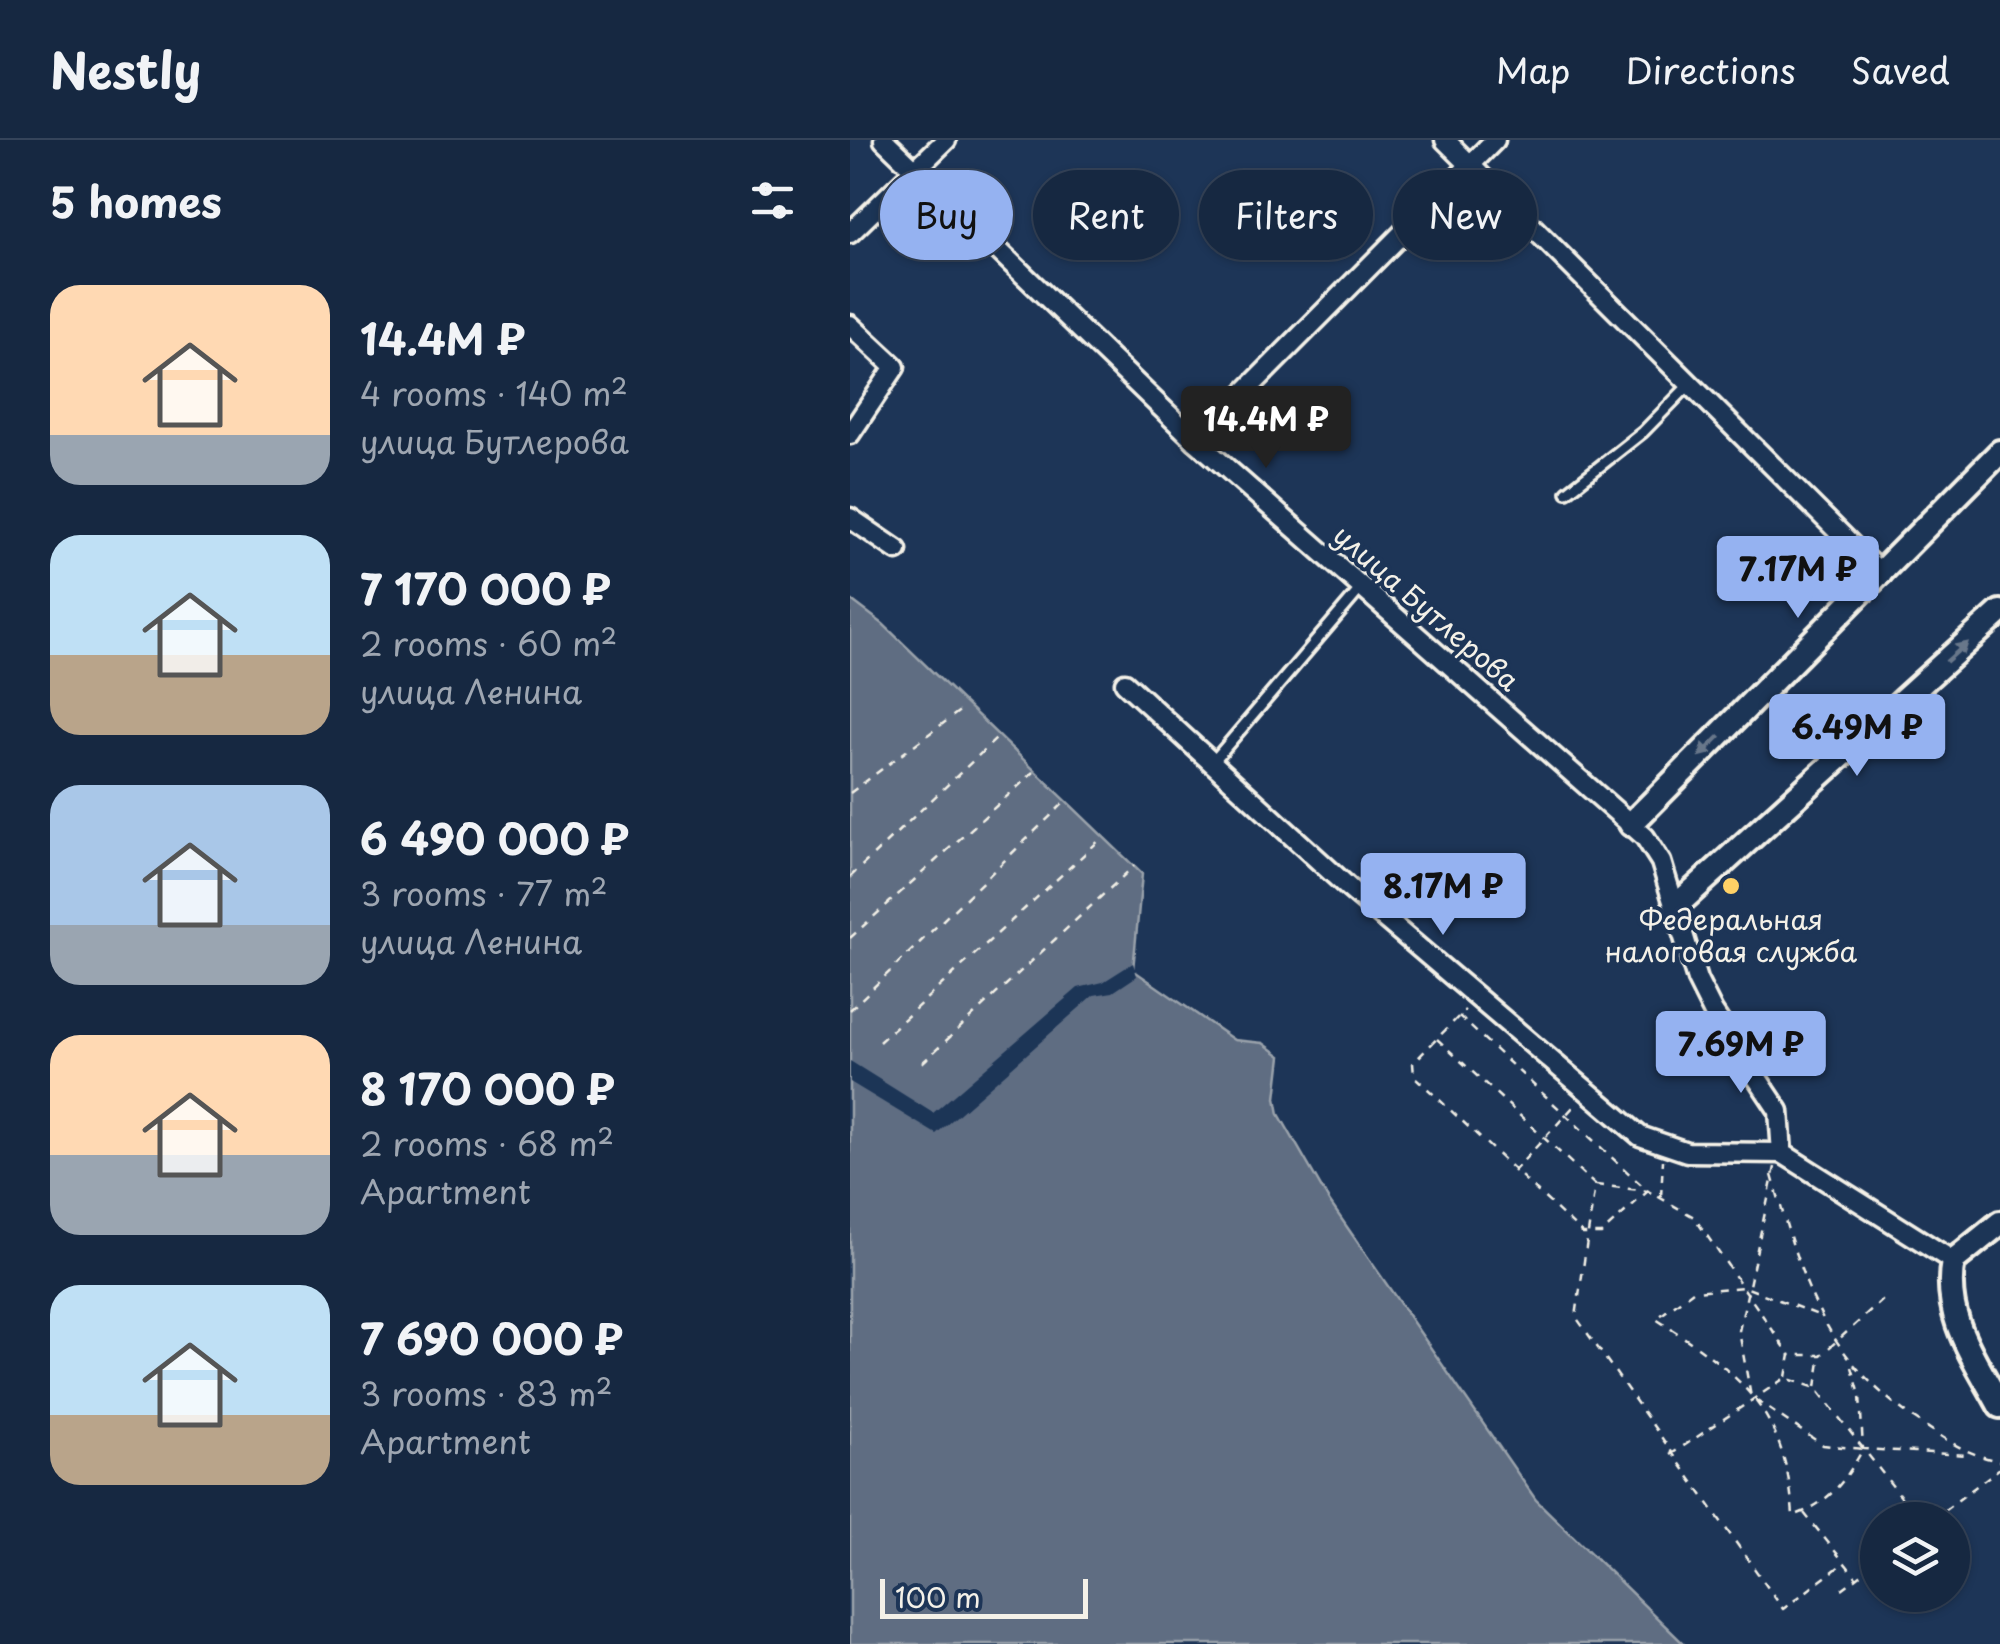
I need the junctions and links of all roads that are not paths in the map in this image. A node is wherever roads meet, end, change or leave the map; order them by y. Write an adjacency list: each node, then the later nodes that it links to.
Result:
1 (884, 140): 6 (street, улица Бутлерова)
2 (946, 140): 6 (street)
3 (1445, 140): 5 (street)
4 (1494, 140): 5 (street)
5 (1470, 166): 9 (street); 11 (street)
6 (917, 169): 7 (street); 11 (street, улица Бутлерова)
7 (850, 234)
8 (850, 325): 10 (street)
9 (1690, 384): 13 (lane); 16 (street)
10 (850, 434)
11 (1196, 441): 17 (street, улица Бутлерова)
12 (2000, 452): 16 (street)
13 (1567, 492)
14 (850, 518): 15 (street)
15 (897, 550)
16 (1882, 575): 21 (street, one-way to 21)
17 (1362, 588): 20 (lane); 21 (street, улица Бутлерова)
18 (2000, 612): 22 (street, one-way to 18)
19 (1125, 683): 20 (street)
20 (1212, 762): 23 (street)
21 (1631, 824): 22 (street, улица Бутлерова)
22 (1677, 905): 23 (street, улица Бутлерова)
23 (1782, 1152): 25 (street)
24 (2000, 1223): 25 (street)
25 (1951, 1272): 26 (street)
26 (2000, 1406)

